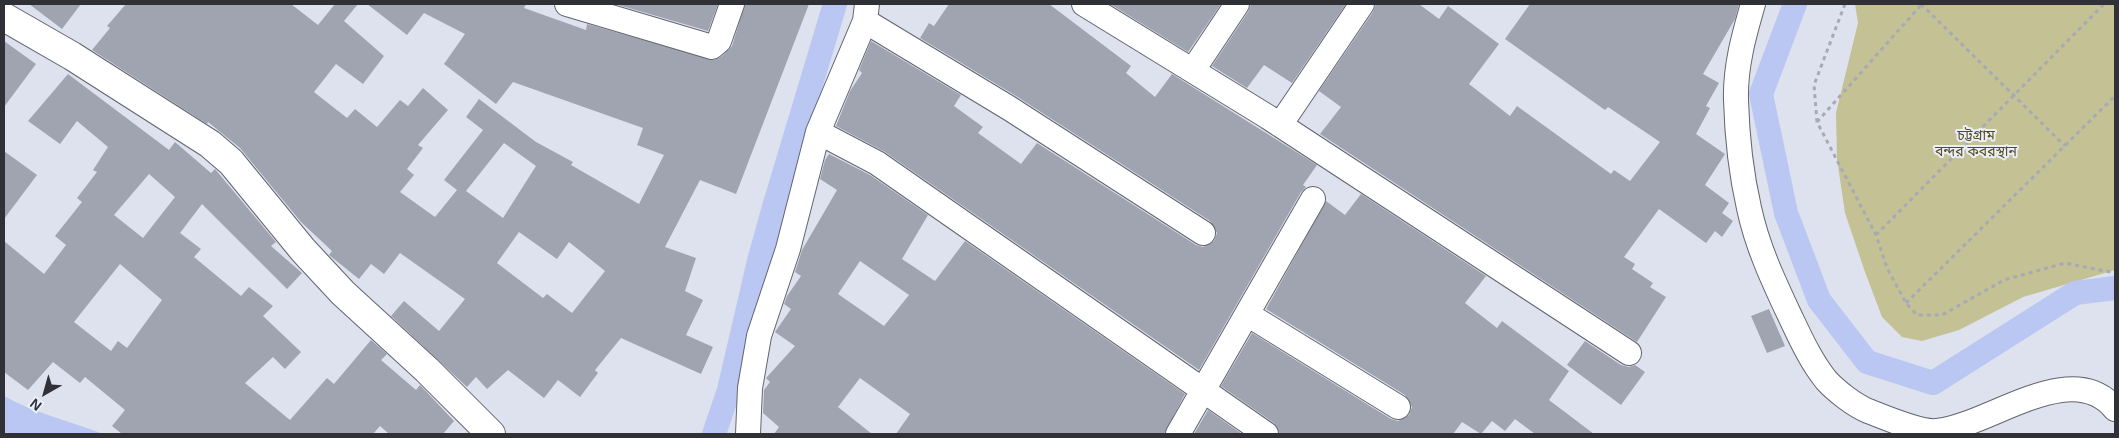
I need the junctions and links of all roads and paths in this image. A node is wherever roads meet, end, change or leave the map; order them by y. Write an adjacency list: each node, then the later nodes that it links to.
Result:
1 (567, 4): 2 (street)
2 (732, 4)
3 (1084, 4): 12 (street)
4 (1237, 4): 12 (street)
5 (1362, 4): 16 (street)
6 (1753, 4): 29 (street)
7 (1845, 4): 15 (path)
8 (1921, 4): 13 (path); 15 (path)
9 (2104, 4): 13 (path)
10 (866, 13): 17 (street); 20 (street)
11 (4, 17): 30 (street)
12 (1193, 70): 16 (street)
13 (2014, 95): 18 (path); 21 (path)
14 (2115, 96): 18 (path)
15 (1817, 122): 21 (path)
16 (1280, 125): 25 (street)
17 (818, 132): 26 (street); 31 (street)
18 (2065, 146): 23 (path)
19 (1313, 199): 24 (street)
20 (1203, 233)
21 (1876, 235): 23 (path)
22 (2115, 273): 23 (path)
23 (1906, 303)
24 (1247, 314): 26 (street); 27 (street)
25 (1629, 353)
26 (1203, 389): 32 (street); 33 (street)
27 (1398, 407)
28 (2115, 409): 29 (street)
29 (1910, 430)
30 (491, 434)
31 (748, 434)
32 (1178, 434)
33 (1266, 434)

